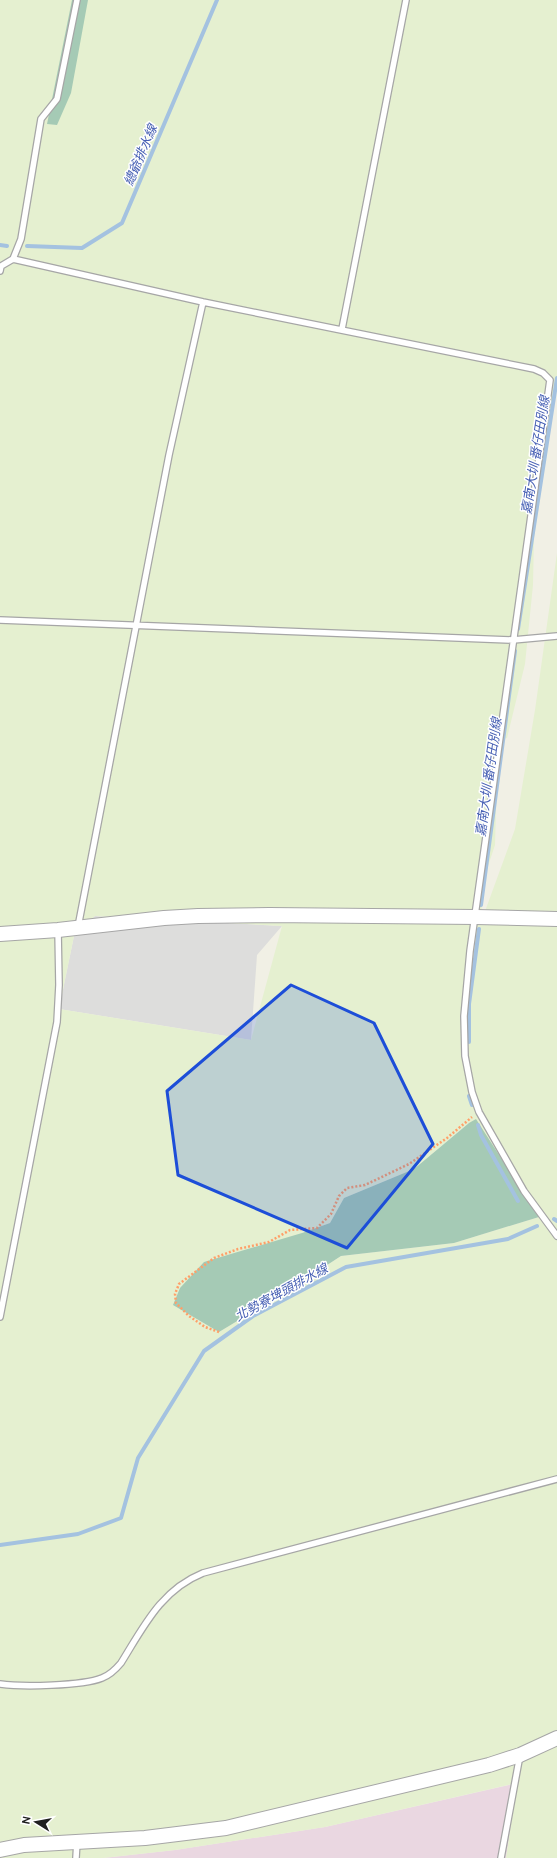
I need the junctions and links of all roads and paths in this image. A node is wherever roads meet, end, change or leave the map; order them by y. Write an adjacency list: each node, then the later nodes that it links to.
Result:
1 (77, 0): 3 (lane)
2 (406, 0): 6 (lane)
3 (13, 259): 4 (lane); 5 (lane)
4 (0, 271)
5 (203, 302): 6 (lane); 8 (lane)
6 (342, 329): 10 (lane)
7 (0, 620): 8 (lane)
8 (135, 625): 10 (lane); 13 (lane)
9 (557, 636): 10 (lane)
10 (513, 640): 11 (lane)
11 (476, 917): 12 (street); 13 (street); 16 (lane)
12 (557, 919)
13 (78, 928): 14 (street)
14 (58, 930): 15 (street); 18 (lane)
15 (0, 934)
16 (479, 1112): 17 (lane); 19 (path)
17 (557, 1236)
18 (0, 1317)
19 (219, 1332)
20 (557, 1479): 21 (lane)
21 (0, 1684)
22 (557, 1738): 23 (street)
23 (520, 1755): 24 (street); 27 (lane)
24 (77, 1841): 25 (street); 26 (lane)
25 (0, 1850)
26 (76, 1858)
27 (501, 1858)

